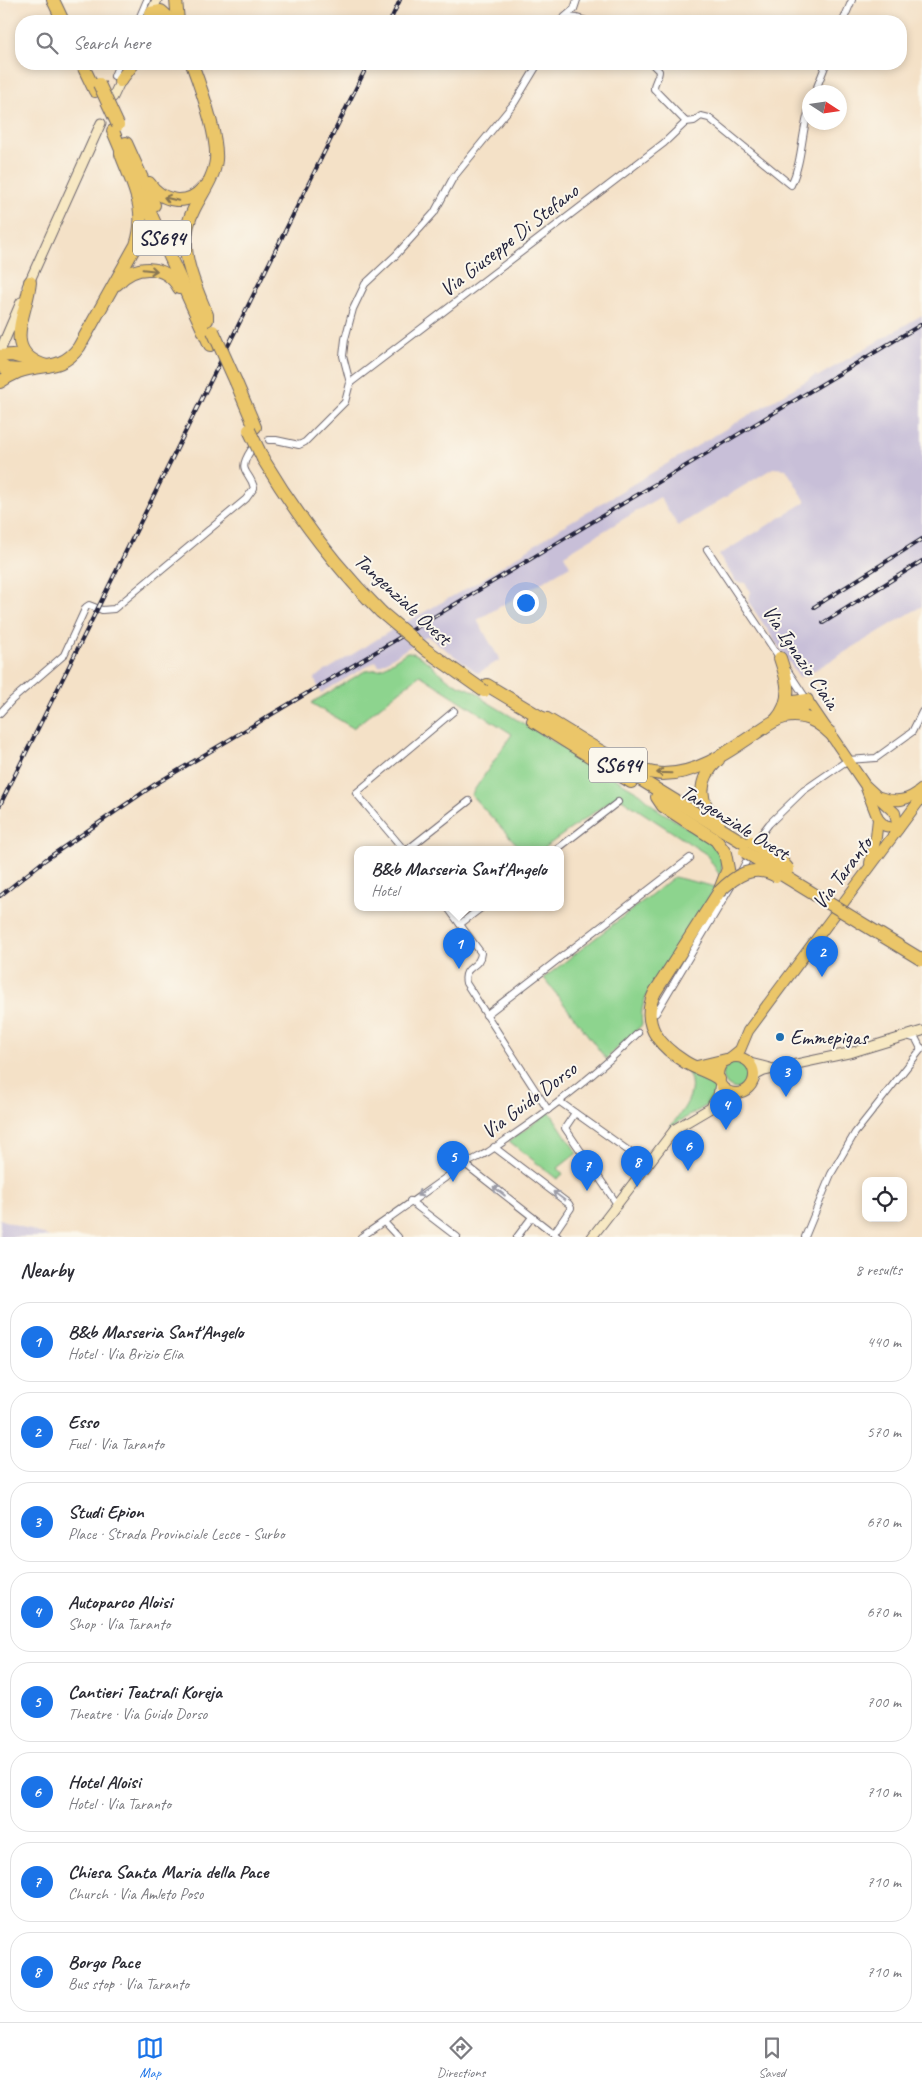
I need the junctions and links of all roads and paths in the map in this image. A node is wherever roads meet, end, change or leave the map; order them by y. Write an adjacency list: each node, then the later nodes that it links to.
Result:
1 (53, 0): 8 (highway)
2 (61, 0): 9 (highway)
3 (147, 0): 10 (street)
4 (156, 0): 11 (street)
5 (176, 0): 14 (highway)
6 (578, 0): 15 (street)
7 (852, 0): 16 (street)
8 (60, 15)
9 (68, 15)
10 (147, 15)
11 (149, 15)
12 (154, 15): 13 (highway)
13 (165, 15)
14 (177, 15)
15 (568, 15)
16 (846, 15)
17 (86, 70): 30 (highway, Tangenziale Ovest / SS694)
18 (92, 70): 30 (highway, Tangenziale Ovest / SS694)
19 (118, 70): 27 (street)
20 (124, 70): 27 (street)
21 (127, 70): 27 (highway)
22 (189, 70): 28 (highway)
23 (194, 70): 28 (highway)
24 (534, 70): 46 (street)
25 (658, 70): 32 (street)
26 (824, 70): 29 (street)
27 (117, 79): 31 (street)
28 (198, 85): 37 (highway)
29 (818, 85)
30 (97, 88): 34 (highway, Tangenziale Ovest / SS694)
31 (113, 97)
32 (686, 122): 35 (street); 46 (street, Via Giuseppe Di Stefano)
33 (101, 123): 38 (street)
34 (115, 128): 36 (highway, Tangenziale Ovest / SS694); 37 (highway, one-way to 34); 40 (highway, Tangenziale Ovest / SS694)
35 (804, 130)
36 (121, 149): 39 (highway); 40 (highway, Tangenziale Ovest / SS694)
37 (211, 178): 40 (highway)
38 (30, 282): 41 (street); 44 (highway)
39 (110, 292): 40 (highway, one-way to 40); 44 (highway)
40 (209, 333): 51 (highway, Tangenziale Ovest / SS694, bridge)
41 (0, 352)
42 (0, 356): 44 (highway)
43 (0, 365): 44 (highway)
44 (29, 365): 45 (highway)
45 (0, 382)
46 (350, 382): 47 (street)
47 (269, 440)
48 (251, 450): 55 (street)
49 (707, 549): 50 (street, Via Ignazio Ciaia)
50 (780, 658): 52 (street, Via Ignazio Ciaia); 56 (highway)
51 (486, 688): 57 (highway, Tangenziale Ovest / SS694); 64 (highway, Tangenziale Ovest / SS694)
52 (807, 700): 56 (highway); 58 (main road, Via Ignazio Ciaia)
53 (454, 711): 70 (street)
54 (922, 712): 60 (street)
55 (0, 713)
56 (787, 713): 58 (highway); 59 (highway)
57 (541, 718): 59 (highway, one-way to 57); 73 (highway, Tangenziale Ovest / SS694)
58 (830, 733): 60 (main road, Via Ignazio Ciaia)
59 (726, 753): 73 (highway)
60 (848, 760): 61 (main road, Via Ignazio Ciaia); 83 (street)
61 (865, 785): 63 (main road, Via Ignazio Ciaia); 68 (main road, Via Ignazio Ciaia)
62 (922, 789): 63 (main road)
63 (876, 796): 69 (main road, Via Ignazio Ciaia)
64 (657, 797): 73 (highway, Tangenziale Ovest / SS694); 76 (highway)
65 (922, 798): 69 (main road, Via Taranto)
66 (469, 801): 71 (street)
67 (618, 802): 72 (street)
68 (878, 819): 69 (main road); 75 (main road, Via Ignazio Ciaia)
69 (898, 829): 75 (main road, Via Taranto)
70 (402, 846)
71 (410, 846)
72 (561, 846)
73 (748, 847): 77 (highway, Tangenziale Ovest / SS694, bridge); 81 (highway, Tangenziale Ovest / SS694, bridge)
74 (690, 858): 84 (street)
75 (867, 871): 85 (main road, Via Taranto)
76 (719, 892): 77 (highway, bridge); 92 (highway)
77 (832, 905): 82 (highway, Tangenziale Ovest / SS694, bridge)
78 (450, 911): 80 (street)
79 (478, 911): 80 (street)
80 (460, 924): 84 (street)
81 (922, 952)
82 (922, 960)
83 (656, 1013)
84 (486, 1015): 98 (street)
85 (756, 1020): 90 (main road, Via Taranto); 91 (main road, Via Taranto)
86 (922, 1031): 88 (street)
87 (638, 1033): 97 (street, Via Guido Dorso)
88 (907, 1036): 89 (street); 93 (street)
89 (922, 1049): 114 (street)
90 (728, 1059): 91 (main road); 92 (highway); 95 (main road, Via Taranto)
91 (749, 1062): 93 (street); 94 (main road, Via Taranto)
92 (697, 1067): 95 (highway)
93 (778, 1068): 94 (street)
94 (754, 1080): 96 (main road)
95 (719, 1081): 96 (main road); 99 (street, Via Taranto)
96 (738, 1093): 99 (street)
97 (560, 1102): 98 (street, Via Guido Dorso); 100 (street)
98 (548, 1110): 101 (street, Via Guido Dorso)
99 (707, 1111): 103 (street)
100 (575, 1113): 103 (street); 105 (street)
101 (494, 1147): 102 (street, Via Guido Dorso); 108 (street, one-way to 101)
102 (465, 1164): 104 (street, Via Guido Dorso, one-way to 104); 106 (street, one-way to 102)
103 (647, 1164): 105 (street)
104 (410, 1201): 107 (street, Via Guido Dorso); 111 (street)
105 (617, 1204): 113 (street)
106 (532, 1217): 108 (street); 112 (street)
107 (384, 1222): 109 (street, Via Guido Dorso); 110 (street)
108 (556, 1235)
109 (361, 1237)
110 (398, 1237)
111 (457, 1237)
112 (517, 1237)
113 (592, 1237)
114 (805, 1237)

